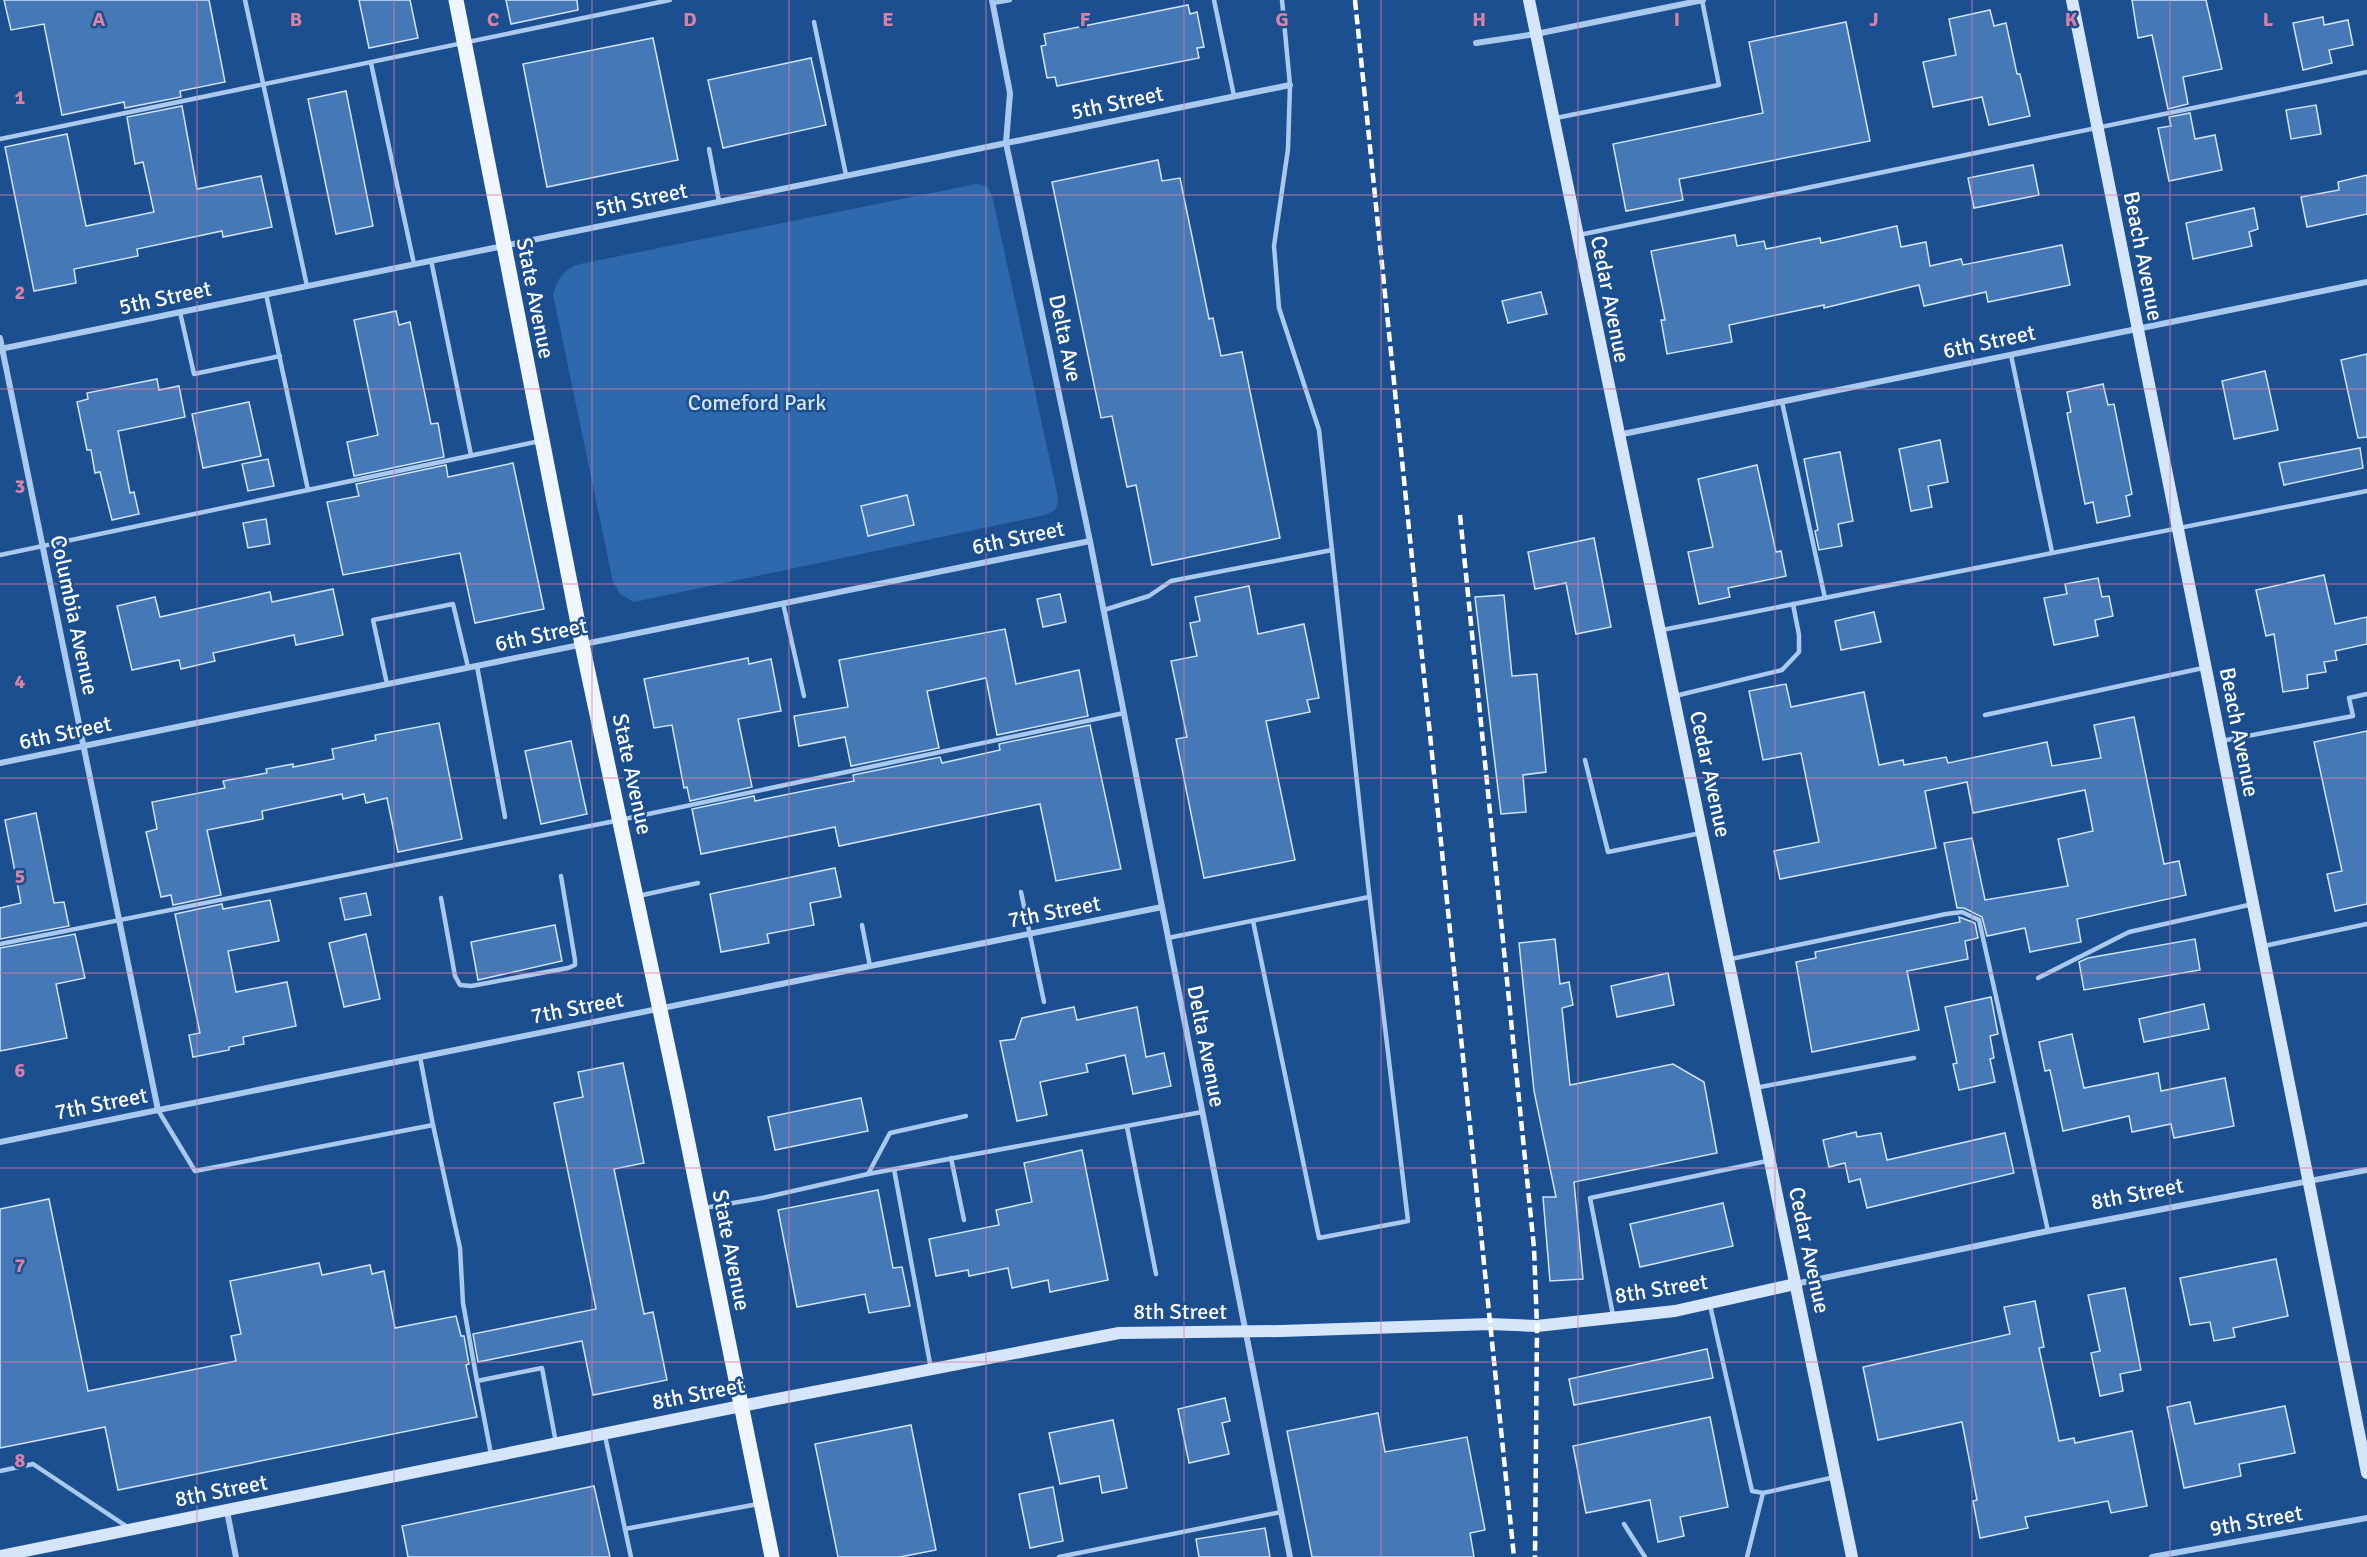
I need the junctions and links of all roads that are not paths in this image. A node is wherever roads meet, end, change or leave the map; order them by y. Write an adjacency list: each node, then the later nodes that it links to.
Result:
1 (245, 0): 19 (lane)
2 (456, 0): 15 (main road, State Avenue)
3 (670, 0): 15 (lane)
4 (1010, 0): 11 (lane)
5 (1214, 0): 21 (lane)
6 (1282, 0): 20 (lane)
7 (1529, 0): 14 (street, Cedar Avenue)
8 (1663, 0): 12 (lane)
9 (1702, 0): 12 (street); 22 (lane)
10 (2072, 0): 23 (street, Beach Avenue)
11 (993, 2): 25 (street)
12 (1665, 8): 14 (street)
13 (814, 22): 27 (lane)
14 (1536, 34): 16 (street); 22 (street, Cedar Avenue)
15 (464, 43): 17 (lane); 30 (main road, State Avenue)
16 (1476, 43)
17 (371, 63): 19 (lane); 32 (lane)
18 (2367, 72): 23 (lane)
19 (263, 85): 24 (lane); 34 (lane)
20 (1290, 85): 21 (street, 5th Street); 51 (lane)
21 (1234, 96): 25 (street, 5th Street)
22 (1553, 118): 29 (street, Cedar Avenue)
23 (2097, 127): 29 (lane); 37 (street, Beach Avenue)
24 (0, 140)
25 (1006, 143): 27 (street, 5th Street); 49 (street, Delta Ave)
26 (709, 149): 28 (lane)
27 (846, 175): 28 (street, 5th Street)
28 (719, 201): 30 (street, 5th Street)
29 (1577, 236): 43 (street, Cedar Avenue)
30 (503, 246): 31 (street, 5th Street); 44 (main road, State Avenue)
31 (431, 260): 32 (street, 5th Street); 45 (lane)
32 (414, 264): 34 (street, 5th Street)
33 (2367, 282): 37 (street, 6th Street)
34 (307, 286): 35 (street, 5th Street)
35 (266, 294): 36 (street, 5th Street); 41 (lane)
36 (180, 312): 39 (street, 5th Street); 41 (lane)
37 (2138, 330): 40 (street, 6th Street); 48 (street, Beach Avenue)
38 (0, 338): 39 (street, Columbia Avenue)
39 (1, 349): 50 (street, Columbia Avenue)
40 (2011, 355): 42 (street, 6th Street); 52 (lane)
41 (280, 356): 46 (lane)
42 (1782, 402): 43 (street, 6th Street); 54 (lane)
43 (1617, 435): 58 (street, Cedar Avenue)
44 (541, 440): 45 (lane); 59 (main road, State Avenue)
45 (471, 455): 46 (lane)
46 (308, 490): 50 (lane)
47 (2367, 491): 48 (lane)
48 (2177, 526): 52 (lane); 62 (street, Beach Avenue)
49 (1090, 541): 55 (street, 6th Street); 57 (street, Delta Avenue)
50 (43, 546): 53 (lane); 70 (street, Columbia Avenue)
51 (1332, 550): 57 (lane); 80 (lane)
52 (2052, 552): 54 (lane)
53 (0, 555)
54 (1825, 598): 56 (lane)
55 (783, 603): 59 (street, 6th Street); 65 (lane)
56 (1793, 604): 58 (lane); 66 (lane)
57 (1104, 610): 67 (street, Delta Avenue)
58 (1659, 630): 66 (street, Cedar Avenue)
59 (582, 644): 60 (street, 6th Street); 74 (main road, State Avenue)
60 (477, 666): 61 (street, 6th Street); 73 (lane)
61 (468, 667): 63 (street, 6th Street); 63 (lane)
62 (2206, 668): 68 (lane); 69 (street, Beach Avenue)
63 (387, 684): 70 (street, 6th Street)
64 (2367, 694): 69 (lane)
65 (804, 696)
66 (1673, 697): 75 (street, Cedar Avenue)
67 (1124, 713): 74 (lane); 83 (street, Delta Avenue)
68 (1985, 715)
69 (2220, 741): 82 (street, Beach Avenue)
70 (83, 746): 72 (street, 6th Street); 84 (street, Columbia Avenue)
71 (1585, 760): 75 (lane)
72 (0, 763)
73 (506, 817)
74 (620, 820): 79 (main road, State Avenue); 84 (lane)
75 (1701, 833): 92 (street, Cedar Avenue)
76 (561, 876): 81 (lane)
77 (698, 883): 79 (lane)
78 (1021, 892): 88 (lane)
79 (636, 896): 96 (main road, State Avenue)
80 (1369, 897): 85 (lane); 85 (lane)
81 (441, 898)
82 (2253, 904): 91 (street, Beach Avenue); 94 (lane)
83 (1162, 907): 88 (street, 7th Street); 89 (street, Delta Avenue)
84 (119, 920): 90 (lane); 100 (street, Columbia Avenue)
85 (1253, 921): 89 (lane)
86 (2367, 924): 91 (lane)
87 (862, 925): 93 (lane)
88 (1030, 934): 93 (street, 7th Street); 95 (lane)
89 (1167, 939): 101 (street, Delta Avenue)
90 (0, 944)
91 (2261, 946): 111 (street, Beach Avenue)
92 (1728, 960): 99 (street, Cedar Avenue); 114 (lane)
93 (870, 966): 96 (street, 7th Street)
94 (2038, 978)
95 (1044, 1002)
96 (660, 1009): 97 (street, 7th Street); 112 (main road, State Avenue)
97 (420, 1057): 100 (street, 7th Street); 103 (lane)
98 (1914, 1058): 99 (lane)
99 (1755, 1088): 107 (street, Cedar Avenue)
100 (158, 1110): 103 (lane); 105 (street, 7th Street)
101 (1202, 1112): 104 (lane); 119 (street, Delta Avenue)
102 (966, 1116): 110 (lane)
103 (434, 1125): 121 (lane)
104 (1127, 1128): 106 (lane); 115 (lane)
105 (0, 1142)
106 (951, 1158): 108 (lane); 113 (lane)
107 (1770, 1161): 116 (street, Cedar Avenue); 118 (lane)
108 (894, 1169): 110 (lane); 120 (lane)
109 (2367, 1170): 111 (street, 8th Street)
110 (868, 1174): 112 (lane)
111 (2309, 1182): 114 (street, 8th Street); 127 (street, Beach Avenue)
112 (701, 1209): 122 (main road, State Avenue)
113 (964, 1220)
114 (2048, 1230): 116 (street, 8th Street)
115 (1156, 1274)
116 (1796, 1284): 117 (street, 8th Street); 128 (street, Cedar Avenue)
117 (1710, 1303): 118 (street, 8th Street); 129 (lane)
118 (1614, 1317): 119 (street, 8th Street)
119 (1245, 1332): 120 (street, 8th Street); 132 (street, Delta Avenue)
120 (931, 1369): 122 (street, 8th Street)
121 (477, 1381): 124 (lane); 125 (lane)
122 (741, 1406): 123 (street, 8th Street); 130 (main road, State Avenue)
123 (605, 1433): 124 (street, 8th Street); 136 (lane)
124 (556, 1443): 125 (street, 8th Street)
125 (492, 1457): 131 (street, 8th Street)
126 (0, 1471): 135 (lane)
127 (2367, 1473)
128 (1835, 1477): 129 (lane); 146 (street, Cedar Avenue)
129 (1762, 1493): 145 (lane)
130 (761, 1504): 136 (lane); 141 (main road, State Avenue)
131 (227, 1510): 135 (street, 8th Street); 139 (street)
132 (1281, 1512): 137 (lane); 143 (street, Delta Avenue)
133 (2367, 1518): 147 (street, 9th Street)
134 (1624, 1524): 144 (lane)
135 (131, 1529): 138 (street, 8th Street)
136 (625, 1529): 140 (lane)
137 (1086, 1554): 142 (lane)
138 (0, 1556)
139 (236, 1557)
140 (631, 1557)
141 (772, 1557)
142 (1059, 1557)
143 (1290, 1557)
144 (1645, 1557)
145 (1747, 1557)
146 (1852, 1557)
147 (2152, 1557)

